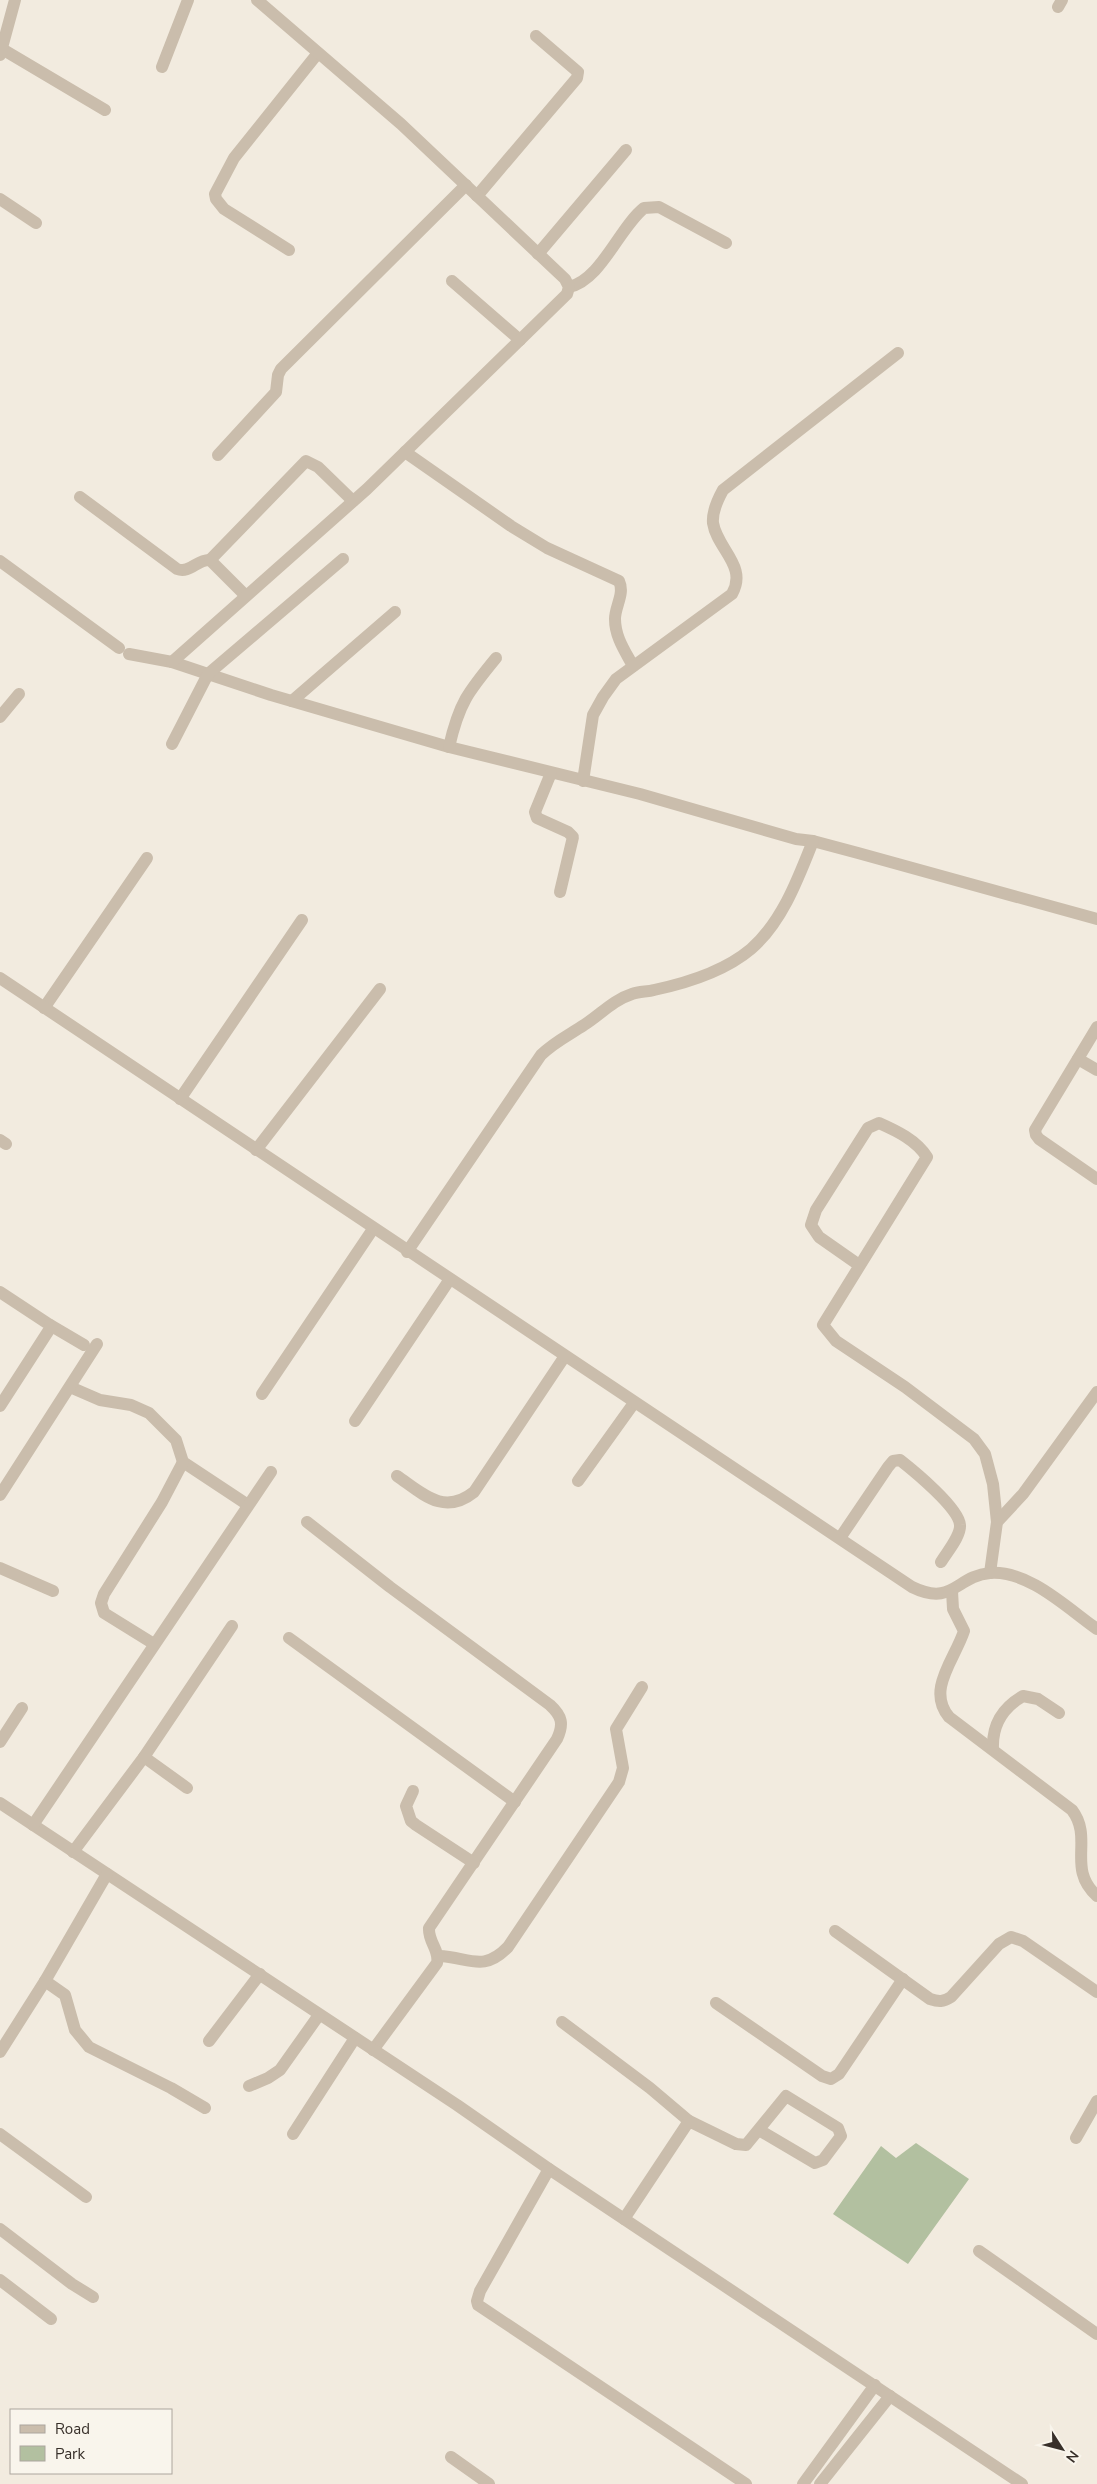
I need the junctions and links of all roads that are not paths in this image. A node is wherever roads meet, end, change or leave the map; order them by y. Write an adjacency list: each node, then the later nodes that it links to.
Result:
1 (15, 0): 5 (street)
2 (188, 0): 7 (street)
3 (257, 0): 6 (street)
4 (536, 36): 11 (street)
5 (1, 52): 8 (street)
6 (318, 53): 10 (street); 15 (street)
7 (162, 67)
8 (105, 110)
9 (626, 150): 16 (street)
10 (466, 185): 11 (street); 22 (street)
11 (477, 196): 16 (street)
12 (0, 199): 13 (street)
13 (36, 223)
14 (726, 243): 18 (street)
15 (289, 250)
16 (538, 254): 18 (street)
17 (452, 281): 19 (street)
18 (569, 287): 19 (street)
19 (520, 340): 21 (street)
20 (898, 353): 32 (street)
21 (405, 452): 24 (street); 32 (street)
22 (218, 455)
23 (80, 497): 26 (street)
24 (353, 501): 26 (street); 28 (street)
25 (343, 559): 33 (street)
26 (210, 560): 28 (street)
27 (0, 561): 31 (street)
28 (245, 595): 31 (street)
29 (395, 612): 35 (street)
30 (496, 658): 38 (street)
31 (172, 662): 33 (street)
32 (633, 666): 40 (street)
33 (208, 674): 35 (street); 37 (street)
34 (18, 694): 36 (street)
35 (292, 701): 38 (street)
36 (0, 717)
37 (172, 744)
38 (449, 747): 39 (street)
39 (550, 773): 40 (street); 43 (street)
40 (583, 781): 41 (street)
41 (812, 841): 44 (street); 56 (street)
42 (147, 858): 48 (street)
43 (560, 892)
44 (1097, 919)
45 (302, 920): 52 (street)
46 (0, 978): 48 (street)
47 (380, 990): 53 (street)
48 (44, 1008): 52 (street)
49 (1097, 1027): 50 (street)
50 (1078, 1059): 51 (street); 54 (street)
51 (1097, 1070)
52 (180, 1099): 53 (street)
53 (256, 1150): 55 (street)
54 (1097, 1179)
55 (373, 1229): 56 (street); 64 (street)
56 (407, 1252): 58 (street)
57 (860, 1265): 57 (street); 75 (street)
58 (450, 1279): 61 (street); 67 (street)
59 (0, 1292): 60 (street)
60 (50, 1325): 62 (street); 66 (street)
61 (565, 1356): 65 (street); 70 (street)
62 (70, 1386): 68 (street); 72 (street)
63 (1097, 1392): 75 (street)
64 (262, 1394)
65 (634, 1403): 71 (street); 76 (street)
66 (0, 1406)
67 (355, 1421)
68 (183, 1462): 73 (street); 85 (street)
69 (271, 1472): 73 (street)
70 (397, 1476)
71 (578, 1481)
72 (0, 1495)
73 (248, 1505): 85 (street)
74 (307, 1522): 94 (street)
75 (996, 1522): 79 (street)
76 (840, 1538): 77 (street); 81 (street)
77 (941, 1562)
78 (0, 1568): 80 (street)
79 (990, 1573): 81 (street); 83 (street)
80 (53, 1591)
81 (952, 1591): 90 (street)
82 (232, 1626): 91 (street)
83 (1097, 1629)
84 (289, 1638): 94 (street)
85 (154, 1644): 96 (street)
86 (642, 1687): 102 (street)
87 (22, 1708): 89 (street)
88 (1059, 1713): 90 (street)
89 (0, 1742)
90 (993, 1749): 100 (street)
91 (144, 1757): 92 (street); 97 (street)
92 (187, 1788)
93 (413, 1791): 98 (street)
94 (515, 1802): 98 (street)
95 (0, 1803): 96 (street)
96 (33, 1825): 97 (street)
97 (73, 1852): 99 (street)
98 (474, 1863): 102 (street)
99 (107, 1874): 103 (street); 105 (street)
100 (1097, 1896)
101 (835, 1931): 104 (street)
102 (439, 1956): 112 (street)
103 (260, 1974): 108 (street); 111 (street)
104 (903, 1979): 106 (street); 107 (street)
105 (45, 1981): 113 (street); 116 (street)
106 (1097, 1992)
107 (716, 2003)
108 (319, 2015): 110 (street); 114 (street)
109 (562, 2022): 117 (street)
110 (355, 2038): 112 (street); 120 (street)
111 (209, 2041)
112 (373, 2050): 122 (street)
113 (0, 2052)
114 (250, 2086)
115 (1097, 2101): 121 (street)
116 (205, 2108)
117 (689, 2121): 118 (street); 124 (street)
118 (759, 2130): 118 (street)
119 (0, 2134): 123 (street)
120 (293, 2134)
121 (1076, 2138)
122 (549, 2169): 124 (street); 136 (street)
123 (86, 2197)
124 (624, 2219): 131 (street)
125 (0, 2229): 128 (street)
126 (979, 2252): 130 (street)
127 (0, 2280): 129 (street)
128 (93, 2297)
129 (51, 2319)
130 (1097, 2334)
131 (875, 2384): 132 (street); 137 (street)
132 (890, 2396): 138 (street); 139 (street)
133 (451, 2458): 134 (street)
134 (474, 2480): 135 (street)
135 (489, 2484)
136 (746, 2484)
137 (803, 2484)
138 (820, 2484)
139 (1022, 2484)

